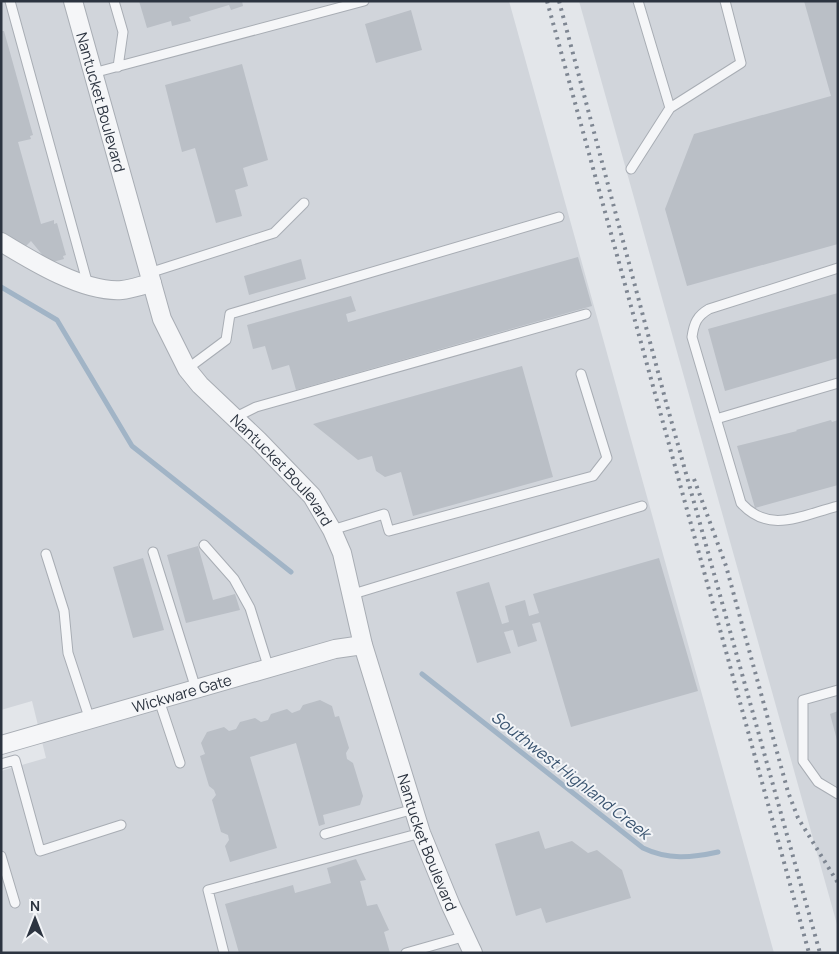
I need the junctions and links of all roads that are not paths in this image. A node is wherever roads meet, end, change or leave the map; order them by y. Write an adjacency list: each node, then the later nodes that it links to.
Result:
1 (10, 1): 16 (lane)
2 (73, 1): 8 (street, Nantucket Boulevard)
3 (114, 1): 7 (lane)
4 (364, 1): 7 (lane)
5 (638, 1): 9 (lane)
6 (725, 1): 9 (lane)
7 (118, 67): 8 (lane)
8 (93, 73): 15 (street, Nantucket Boulevard)
9 (670, 108): 10 (lane)
10 (631, 169)
11 (304, 203): 15 (lane)
12 (558, 217): 18 (lane)
13 (1, 242): 16 (street)
14 (838, 268): 22 (lane)
15 (151, 278): 16 (street); 18 (street, Nantucket Boulevard)
16 (88, 285)
17 (586, 314): 21 (lane)
18 (187, 369): 21 (street, Nantucket Boulevard)
19 (581, 374): 25 (lane)
20 (838, 384): 22 (lane)
21 (234, 418): 25 (street, Nantucket Boulevard)
22 (716, 419): 24 (lane)
23 (642, 506): 29 (lane)
24 (838, 506)
25 (332, 530): 29 (street, Nantucket Boulevard)
26 (204, 545): 31 (lane)
27 (153, 552): 32 (lane)
28 (46, 554): 35 (lane)
29 (350, 595): 30 (street, Nantucket Boulevard)
30 (363, 645): 31 (street, Wickware Gate); 41 (street, Nantucket Boulevard)
31 (269, 669): 32 (street, Wickware Gate)
32 (196, 690): 34 (street, Wickware Gate)
33 (838, 690): 40 (lane)
34 (159, 700): 35 (street, Wickware Gate); 38 (lane)
35 (90, 720): 36 (street, Wickware Gate)
36 (6, 744): 37 (lane)
37 (15, 760): 39 (lane); 42 (lane)
38 (180, 763)
39 (1, 764)
40 (838, 794)
41 (414, 809): 43 (street, Nantucket Boulevard); 44 (lane)
42 (121, 825)
43 (421, 833): 47 (street, Nantucket Boulevard); 48 (lane)
44 (326, 834)
45 (1, 856): 46 (lane)
46 (15, 903)
47 (466, 936): 49 (lane); 50 (street, Nantucket Boulevard)
48 (224, 953)
49 (406, 953)
50 (473, 953)

